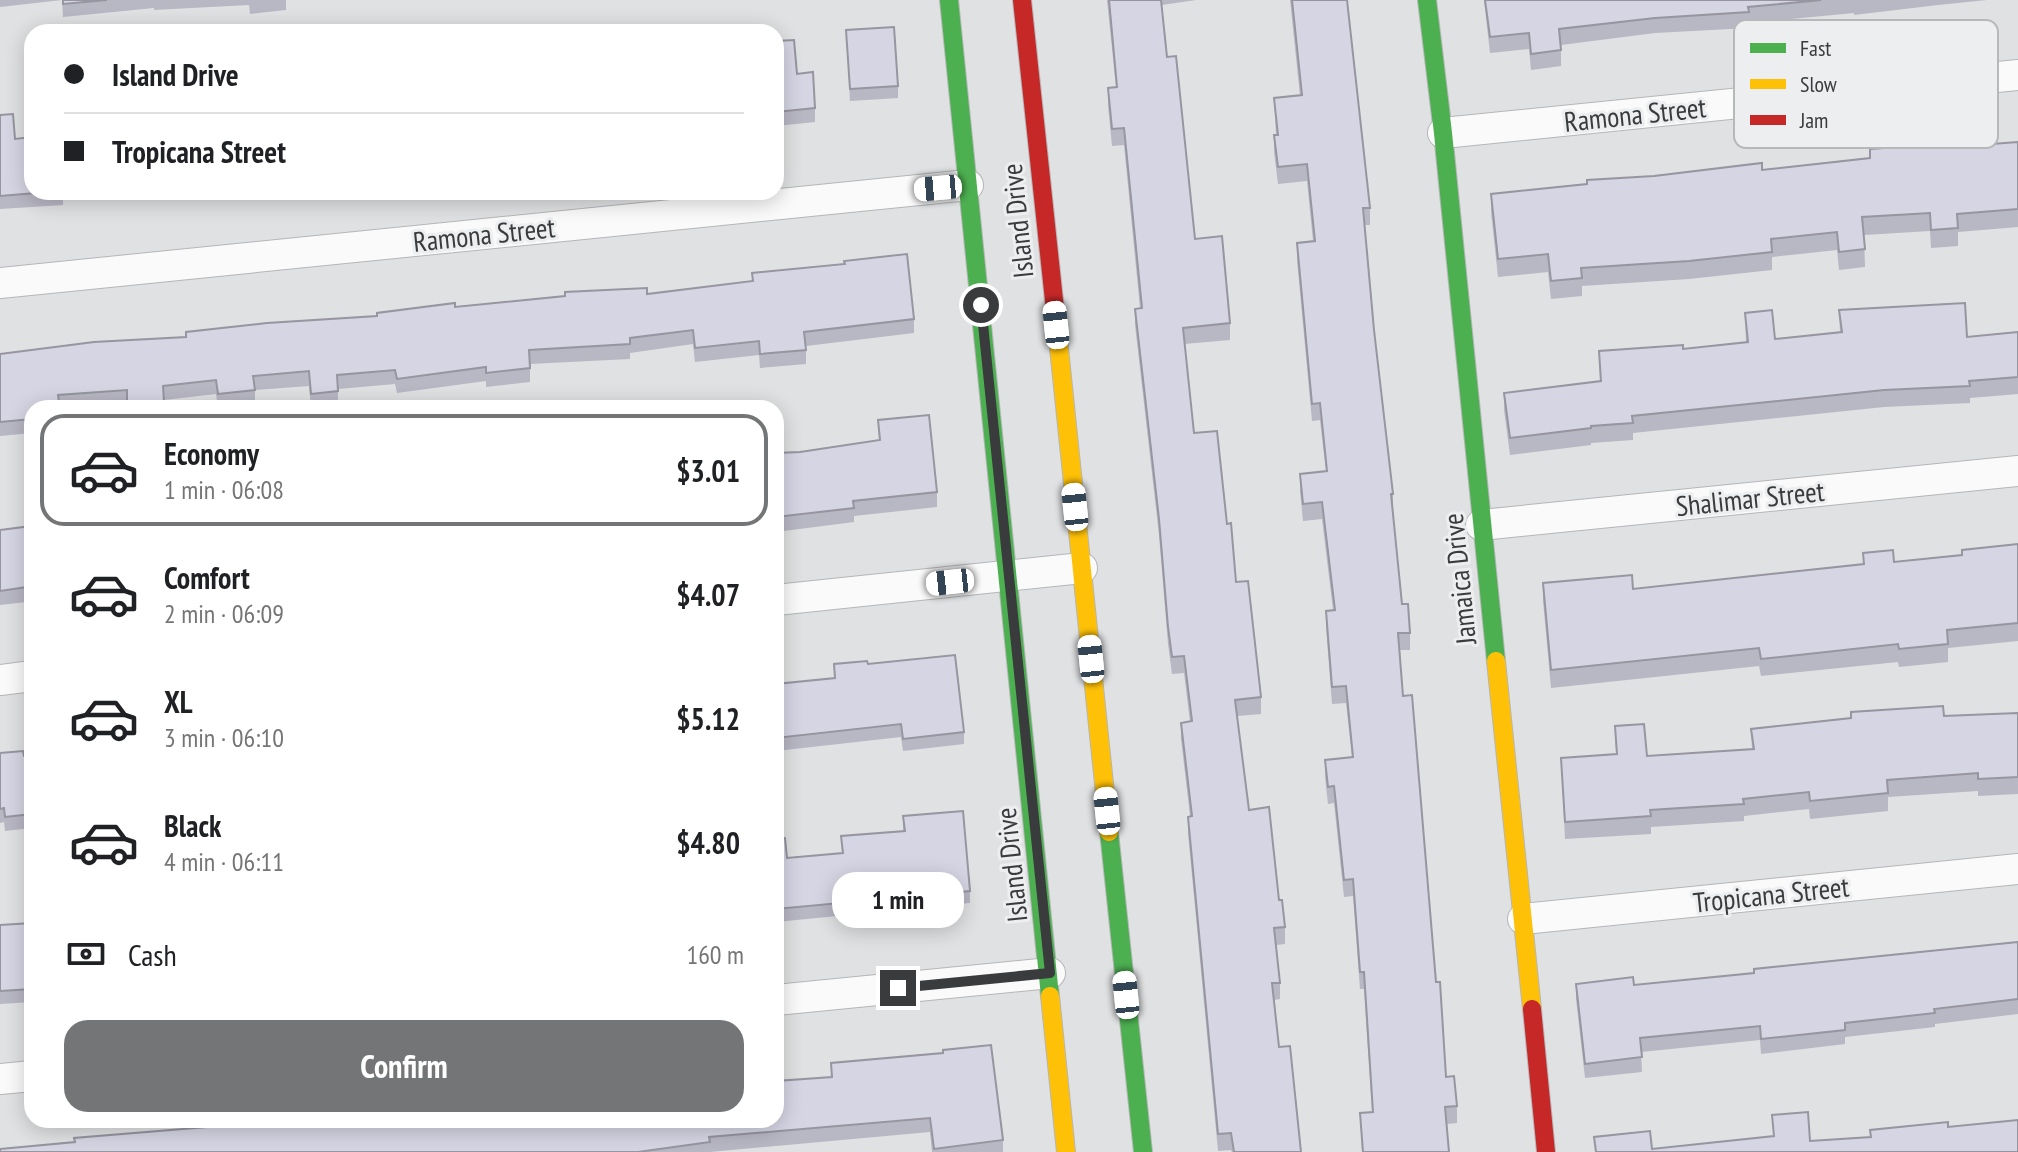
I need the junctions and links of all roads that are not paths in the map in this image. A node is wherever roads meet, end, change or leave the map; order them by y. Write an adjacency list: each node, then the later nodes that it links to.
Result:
1 (949, 0): 8 (street, Island Drive)
2 (1022, 0): 12 (street, Island Drive)
3 (1427, 0): 7 (street, Jamaica Drive)
4 (2018, 75): 5 (street, Ramona Street)
5 (1998, 77)
6 (1734, 104): 7 (street, Ramona Street)
7 (1443, 133): 11 (street, Jamaica Drive)
8 (968, 185): 9 (street, Ramona Street); 13 (street, Island Drive)
9 (0, 283)
10 (2018, 471): 11 (street, Shalimar Street)
11 (1481, 525): 18 (street, Jamaica Drive)
12 (1082, 568): 13 (street); 24 (street, Island Drive)
13 (1009, 576): 14 (street); 19 (street, Island Drive)
14 (784, 599)
15 (24, 677): 16 (street)
16 (0, 680)
17 (2018, 869): 18 (street, Tropicana Street)
18 (1523, 919): 25 (street, Jamaica Drive)
19 (1050, 973): 20 (street); 23 (street, Island Drive)
20 (784, 999)
21 (24, 1077): 22 (street)
22 (0, 1079)
23 (1066, 1152)
24 (1143, 1152)
25 (1546, 1152)

